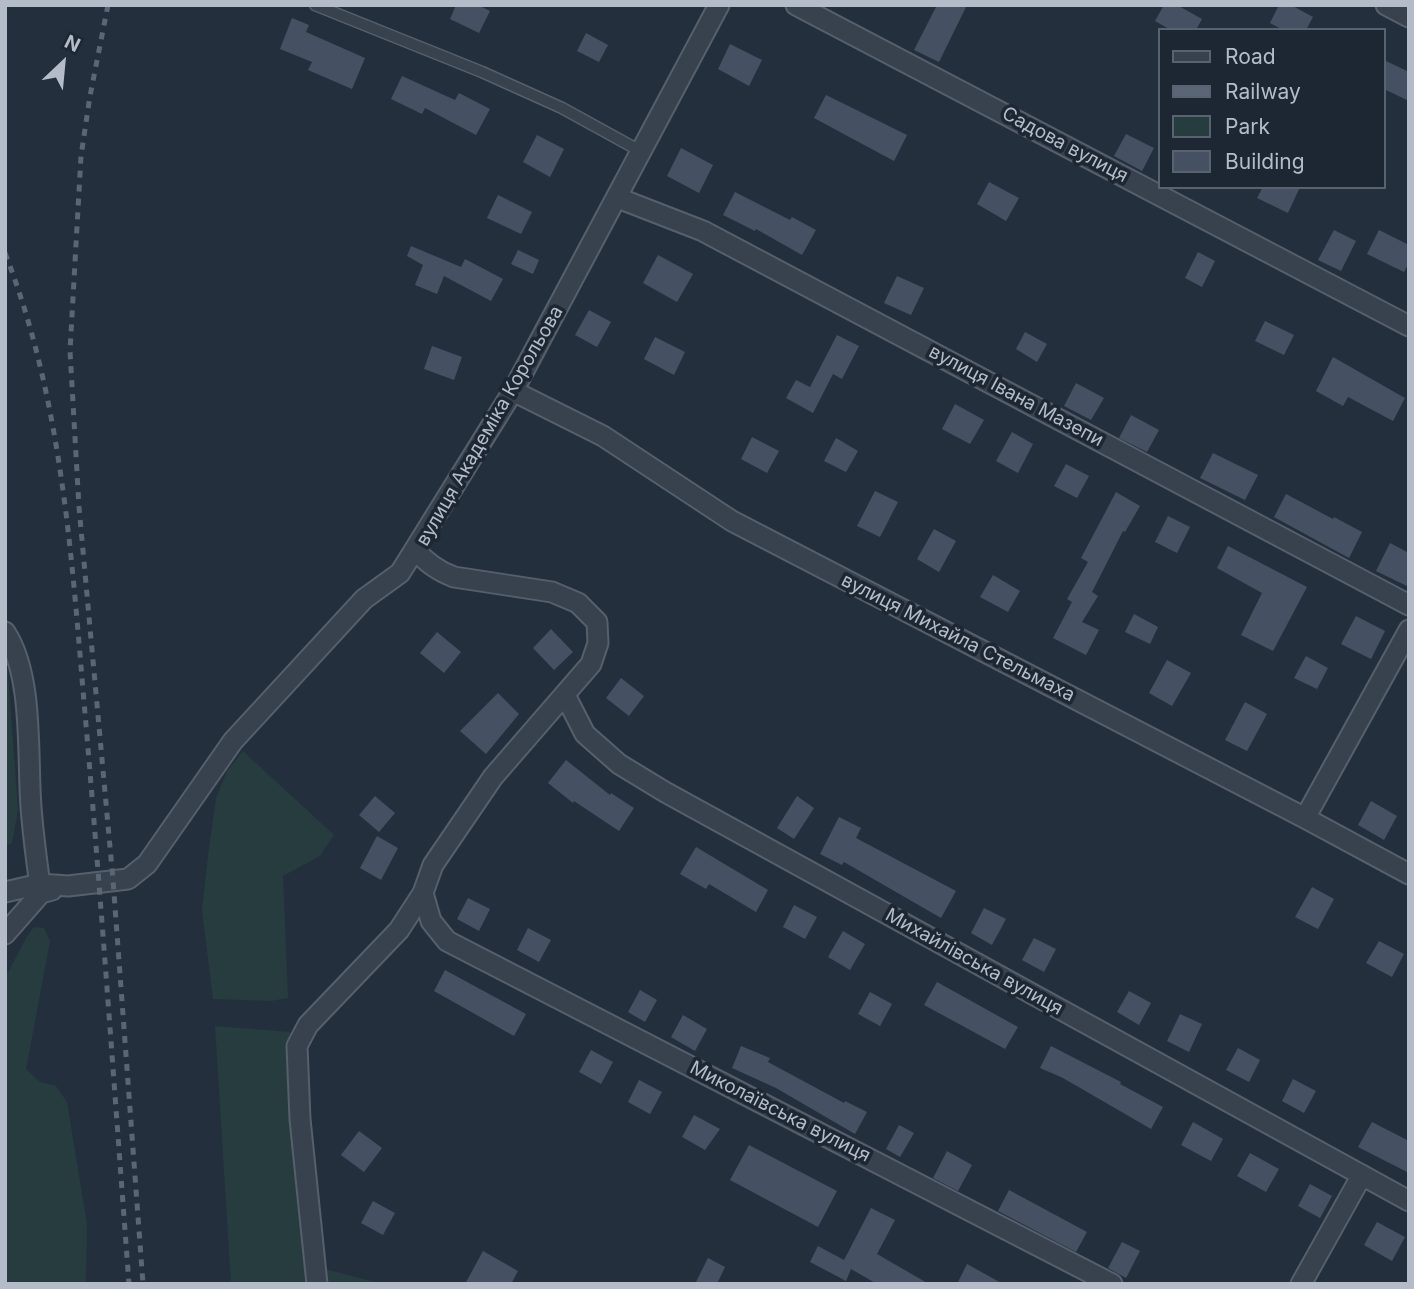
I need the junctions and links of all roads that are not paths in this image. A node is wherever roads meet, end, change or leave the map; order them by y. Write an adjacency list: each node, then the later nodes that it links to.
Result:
1 (315, 5): 6 (lane)
2 (719, 5): 6 (street, вулиця Академіка Корольова)
3 (796, 5): 8 (street, Садова вулиця)
4 (1386, 5): 5 (street)
5 (1409, 17)
6 (642, 152): 7 (street, вулиця Академіка Корольова)
7 (618, 198): 9 (street, вулиця Академіка Корольова); 11 (street, вулиця Івана Мазепи)
8 (1409, 326)
9 (513, 391): 10 (street, вулиця Академіка Корольова); 15 (street, вулиця Михайла Стельмаха)
10 (415, 549): 14 (street, вулиця Академіка Корольова); 17 (street)
11 (1409, 605)
12 (1409, 630): 15 (street)
13 (5, 632): 17 (street)
14 (565, 695): 19 (street, вулиця Академіка Корольова); 21 (street, Михайлівська вулиця)
15 (1305, 818): 16 (street, вулиця Михайла Стельмаха)
16 (1409, 874)
17 (40, 888): 18 (street); 20 (street)
18 (5, 892)
19 (423, 893): 23 (street, вулиця Академіка Корольова); 24 (street, Миколаївська вулиця)
20 (5, 934)
21 (1362, 1175): 22 (street, Михайлівська вулиця); 25 (street)
22 (1409, 1201)
23 (317, 1284)
24 (1112, 1284)
25 (1301, 1284)

